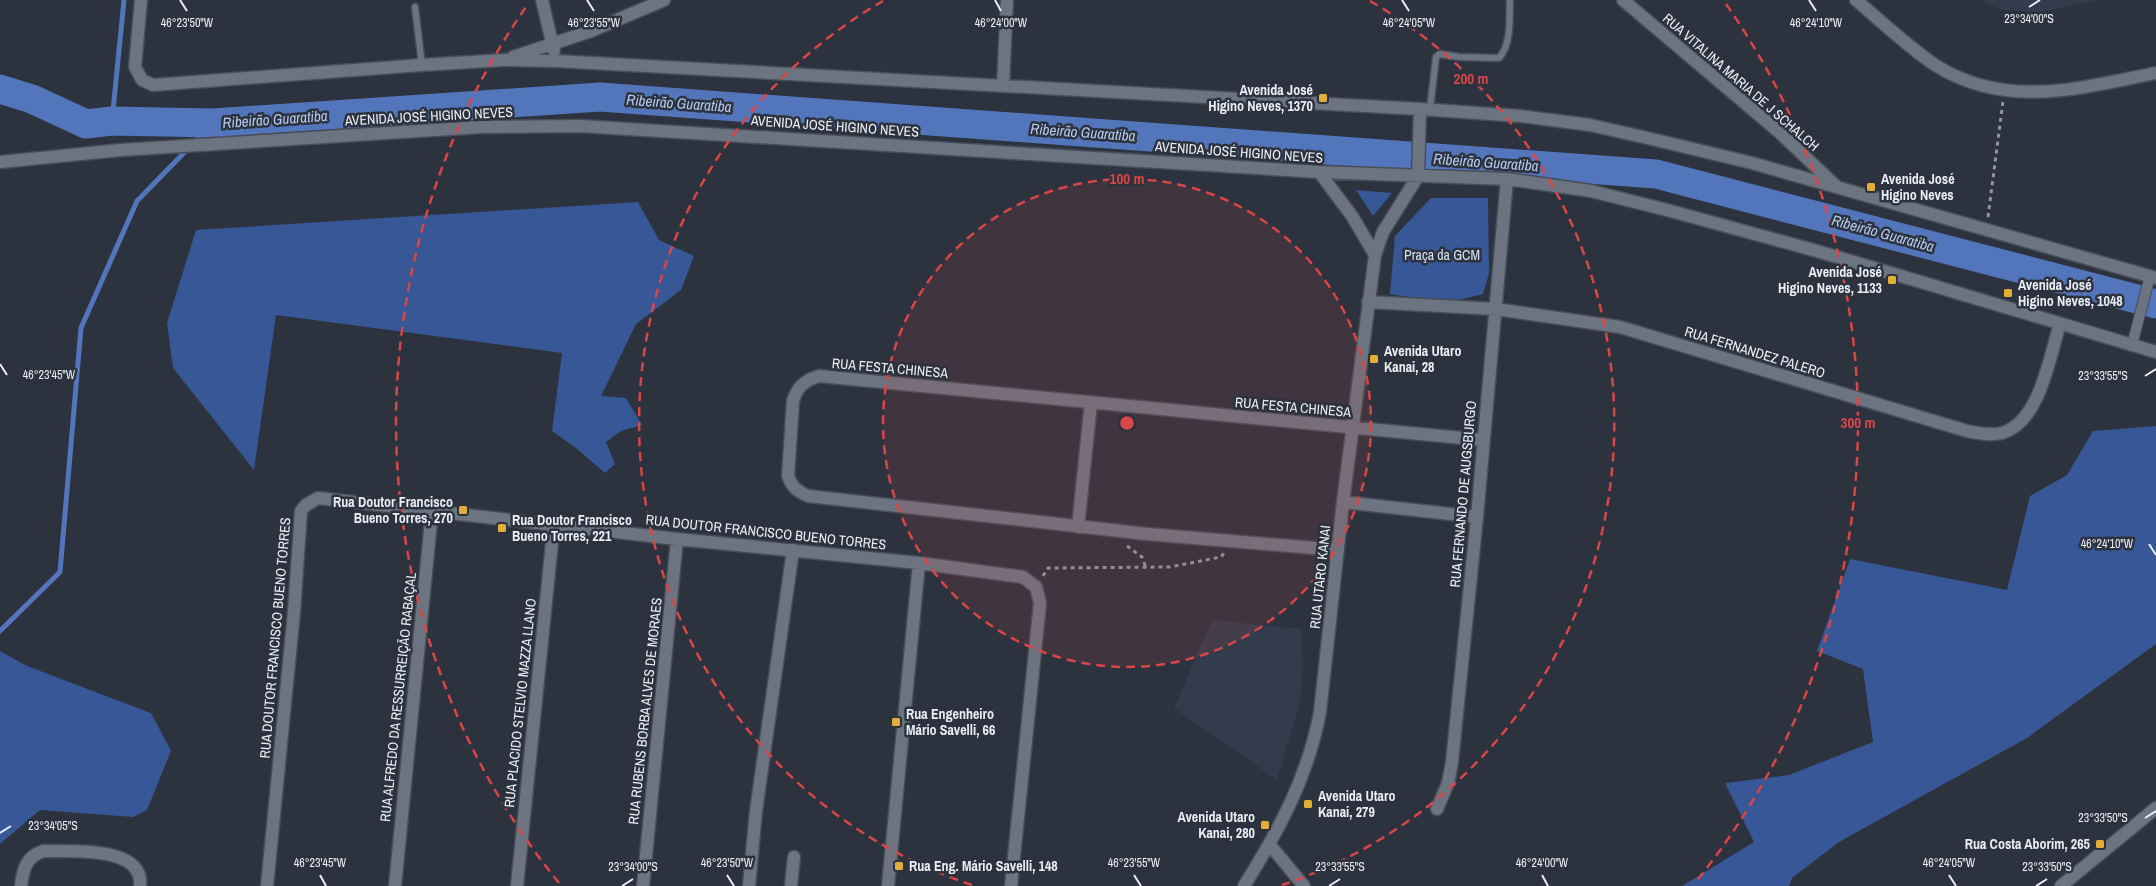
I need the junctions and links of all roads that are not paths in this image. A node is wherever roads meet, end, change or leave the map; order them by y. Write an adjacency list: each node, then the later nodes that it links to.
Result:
1 (141, 0): 12 (street)
2 (542, 0): 9 (street)
3 (664, 0): 9 (street)
4 (1007, 0): 14 (street)
5 (1510, 0): 15 (lane)
6 (1623, 0): 20 (street, RUA VITALINA MARIA DE J SCHALCH)
7 (1856, 0): 13 (street)
8 (415, 8): 12 (lane)
9 (552, 44): 10 (street); 11 (street)
10 (504, 60): 11 (street); 12 (street)
11 (556, 61): 14 (street)
12 (422, 65)
13 (2156, 73)
14 (1003, 86): 15 (street)
15 (1425, 109): 18 (street); 20 (street)
16 (0, 162): 17 (street, AVENIDA JOSÉ HIGINO NEVES)
17 (1318, 172): 18 (street, AVENIDA JOSÉ HIGINO NEVES); 21 (street)
18 (1418, 176): 19 (street, AVENIDA JOSÉ HIGINO NEVES); 21 (street, RUA UTARO KANAI)
19 (1507, 179): 24 (street, RUA FERNANDO DE AUGSBURGO); 25 (street, AVENIDA JOSÉ HIGINO NEVES)
20 (1838, 188): 22 (street)
21 (1375, 255): 23 (street, RUA UTARO KANAI)
22 (2153, 277): 26 (street)
23 (1368, 302): 24 (street, RUA FERNANDEZ PALERO); 29 (street, RUA UTARO KANAI)
24 (1496, 310): 25 (street, RUA FERNANDEZ PALERO); 30 (street, RUA FERNANDO DE AUGSBURGO)
25 (2060, 324): 26 (street, AVENIDA JOSÉ HIGINO NEVES)
26 (2132, 345): 27 (street, AVENIDA JOSÉ HIGINO NEVES)
27 (2156, 352)
28 (1091, 402): 29 (street, RUA FESTA CHINESA); 35 (street); 35 (street, RUA FESTA CHINESA)
29 (1353, 428): 30 (street, RUA FESTA CHINESA); 31 (street, RUA UTARO KANAI)
30 (1483, 440): 33 (street, RUA FERNANDO DE AUGSBURGO)
31 (1343, 502): 33 (street); 38 (street, RUA UTARO KANAI)
32 (432, 511): 34 (street, RUA DOUTOR FRANCISCO BUENO TORRES); 46 (street, RUA DOUTOR FRANCISCO BUENO TORRES); 47 (street, RUA ALFREDO DA RESSURREIÇÃO RABAÇAL)
33 (1477, 517): 41 (street, RUA FERNANDO DE AUGSBURGO)
34 (554, 524): 36 (street, RUA DOUTOR FRANCISCO BUENO TORRES); 48 (street, RUA PLACIDO STELVIO MAZZA LLANO)
35 (1078, 526): 38 (street, RUA FESTA CHINESA)
36 (677, 538): 37 (street, RUA DOUTOR FRANCISCO BUENO TORRES); 49 (street, RUA RUBENS BORBA ALVES DE MORAES)
37 (793, 550): 39 (street, RUA DOUTOR FRANCISCO BUENO TORRES); 50 (street)
38 (1338, 550): 42 (street, RUA UTARO KANAI)
39 (919, 562): 52 (street); 53 (street, RUA DOUTOR FRANCISCO BUENO TORRES)
40 (2156, 808): 56 (street)
41 (1437, 809)
42 (1270, 845): 54 (street, RUA UTARO KANAI); 55 (street)
43 (794, 857): 51 (street)
44 (21, 886): 45 (street)
45 (140, 886)
46 (267, 886)
47 (395, 886)
48 (517, 886)
49 (643, 886)
50 (749, 886)
51 (791, 886)
52 (888, 886)
53 (1011, 886)
54 (1244, 886)
55 (1304, 886)
56 (2060, 886)

